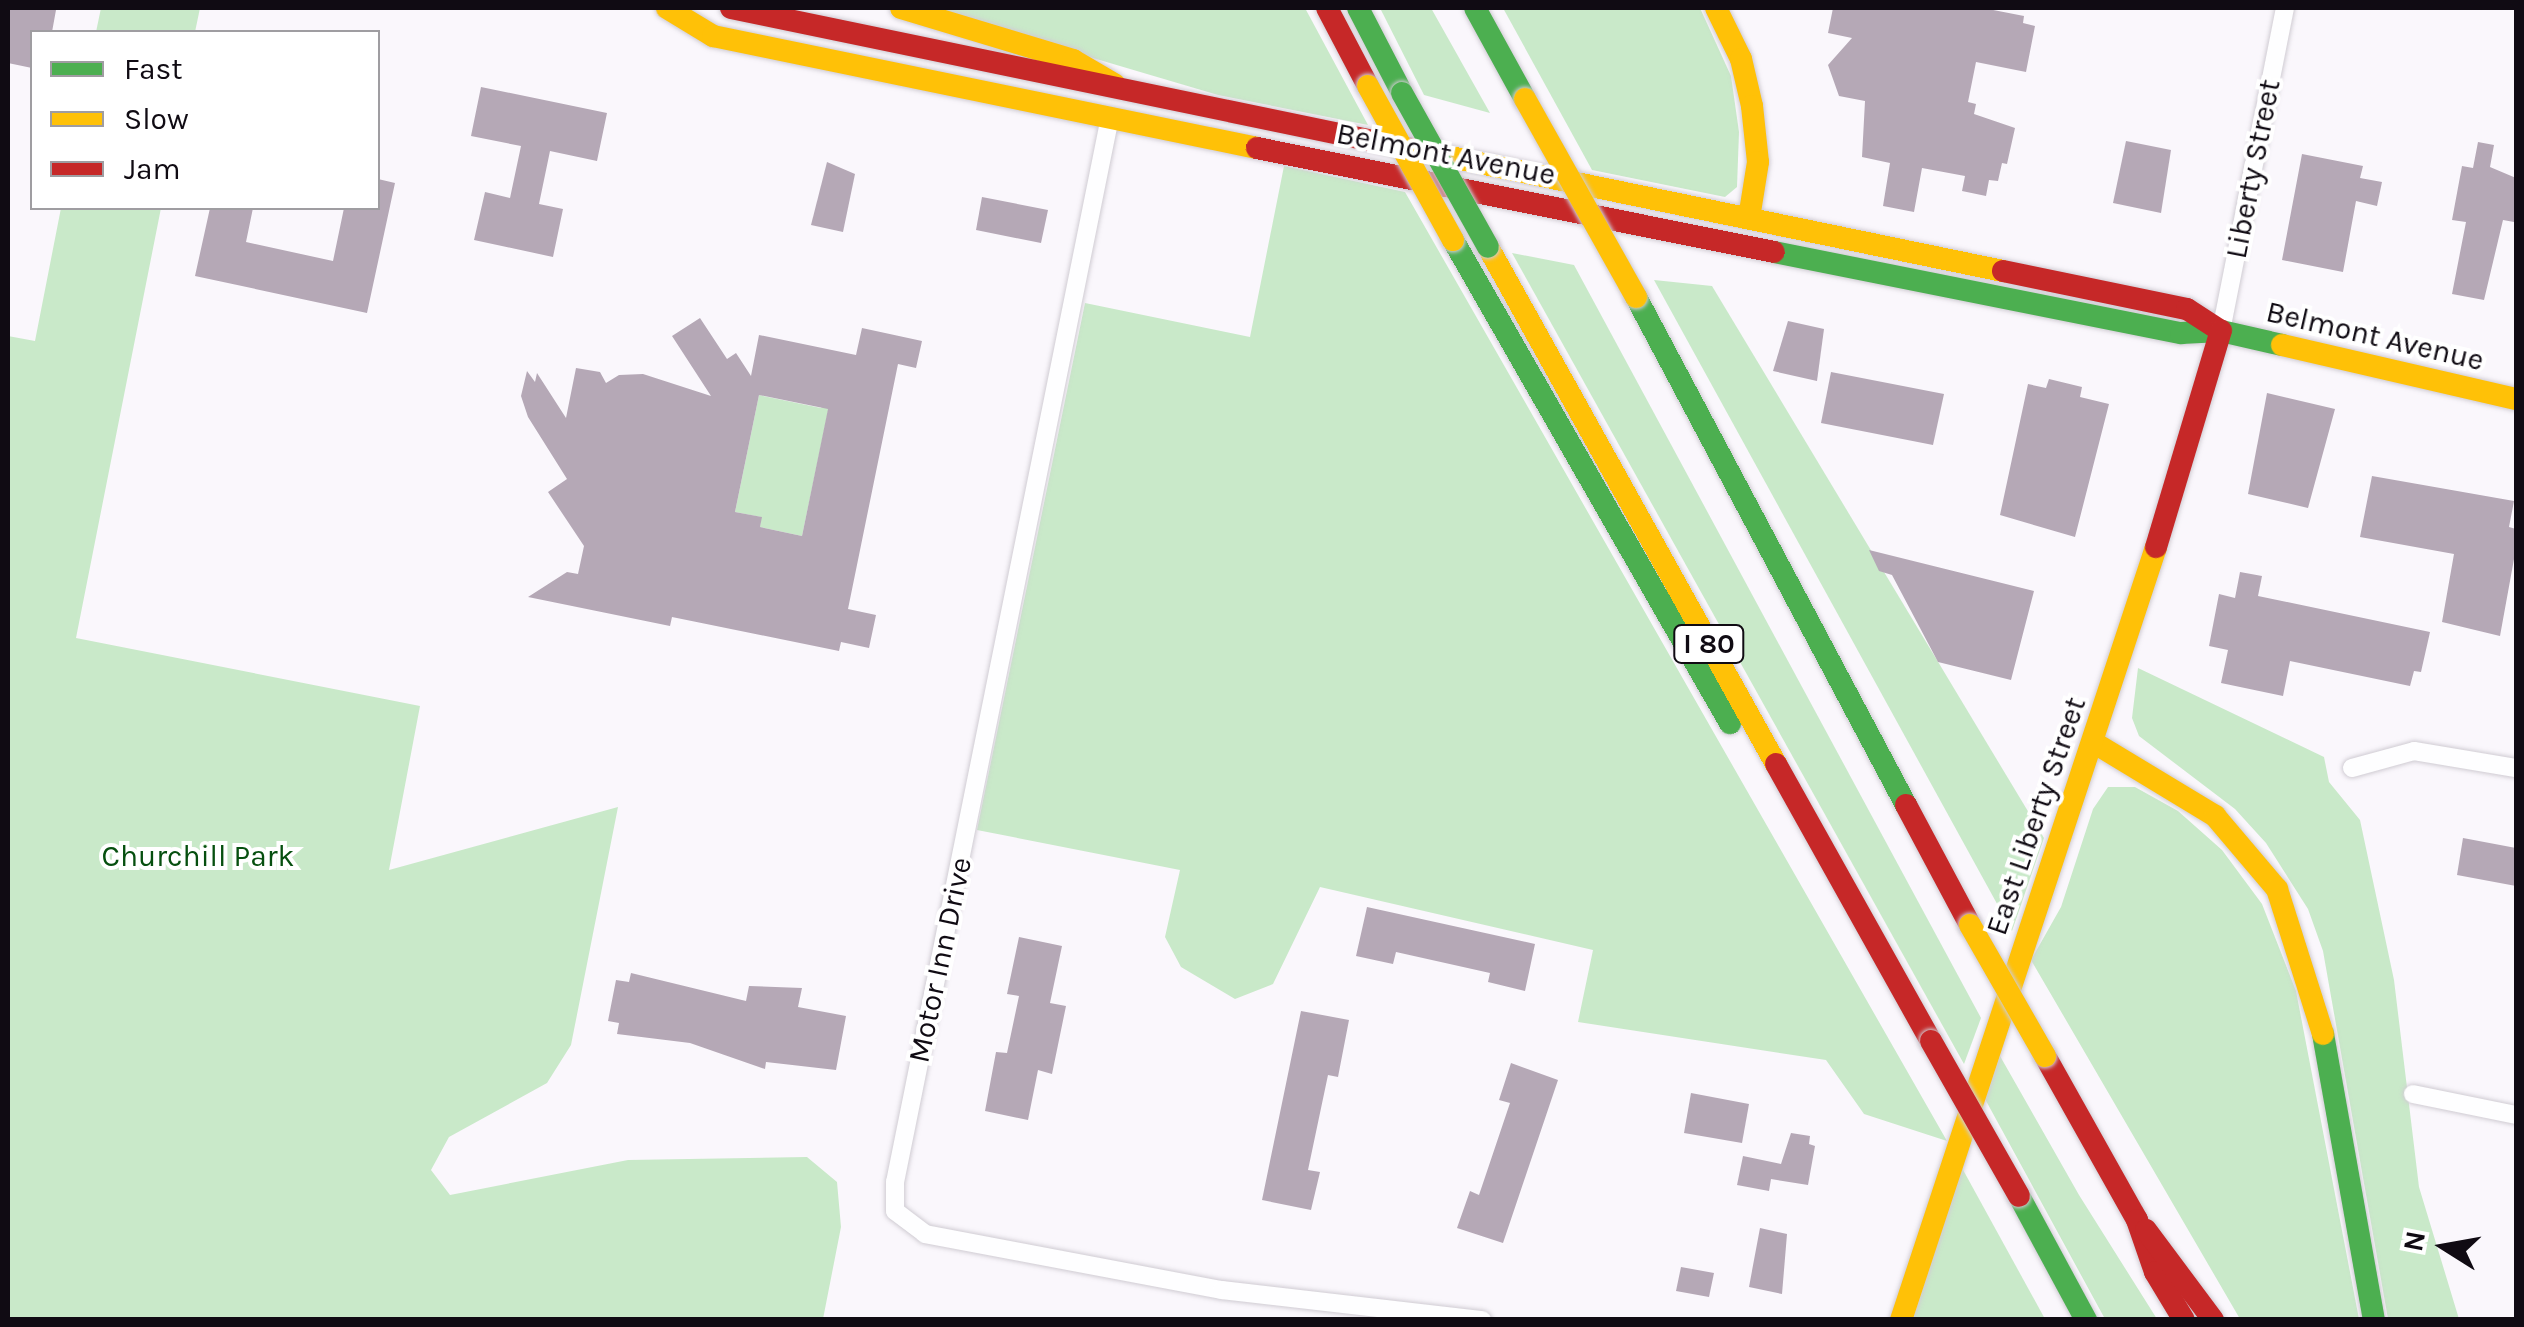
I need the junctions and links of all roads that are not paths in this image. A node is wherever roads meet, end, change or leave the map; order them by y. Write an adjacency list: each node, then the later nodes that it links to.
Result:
1 (667, 8): 10 (main road, Belmont Avenue)
2 (731, 8): 9 (main road, Belmont Avenue)
3 (901, 8): 9 (main road)
4 (1327, 8): 18 (main road, bridge)
5 (1358, 8): 18 (main road, I 80, bridge)
6 (1475, 8): 21 (main road, bridge)
7 (1716, 8): 11 (main road)
8 (2285, 8): 13 (street, Liberty Street)
9 (1114, 84): 11 (main road, Belmont Avenue)
10 (1110, 117): 12 (main road, Belmont Avenue); 23 (street, Motor Inn Drive)
11 (1749, 218): 12 (main road); 13 (main road, Belmont Avenue)
12 (1744, 246): 13 (main road, Belmont Avenue)
13 (2221, 330): 14 (main road, Belmont Avenue); 15 (main road, East Liberty Street)
14 (2516, 399)
15 (2093, 742): 24 (main road, East Liberty Street); 29 (main road)
16 (2352, 768): 17 (street)
17 (2516, 768)
18 (1886, 962): 22 (main road, I 80, bridge)
19 (2413, 1094): 20 (street)
20 (2516, 1115)
21 (2137, 1220): 27 (main road); 28 (main road)
22 (2063, 1278): 25 (main road); 26 (main road, I 80)
23 (1482, 1320)
24 (1901, 1320)
25 (2076, 1320)
26 (2086, 1320)
27 (2184, 1320)
28 (2213, 1320)
29 (2374, 1320)

